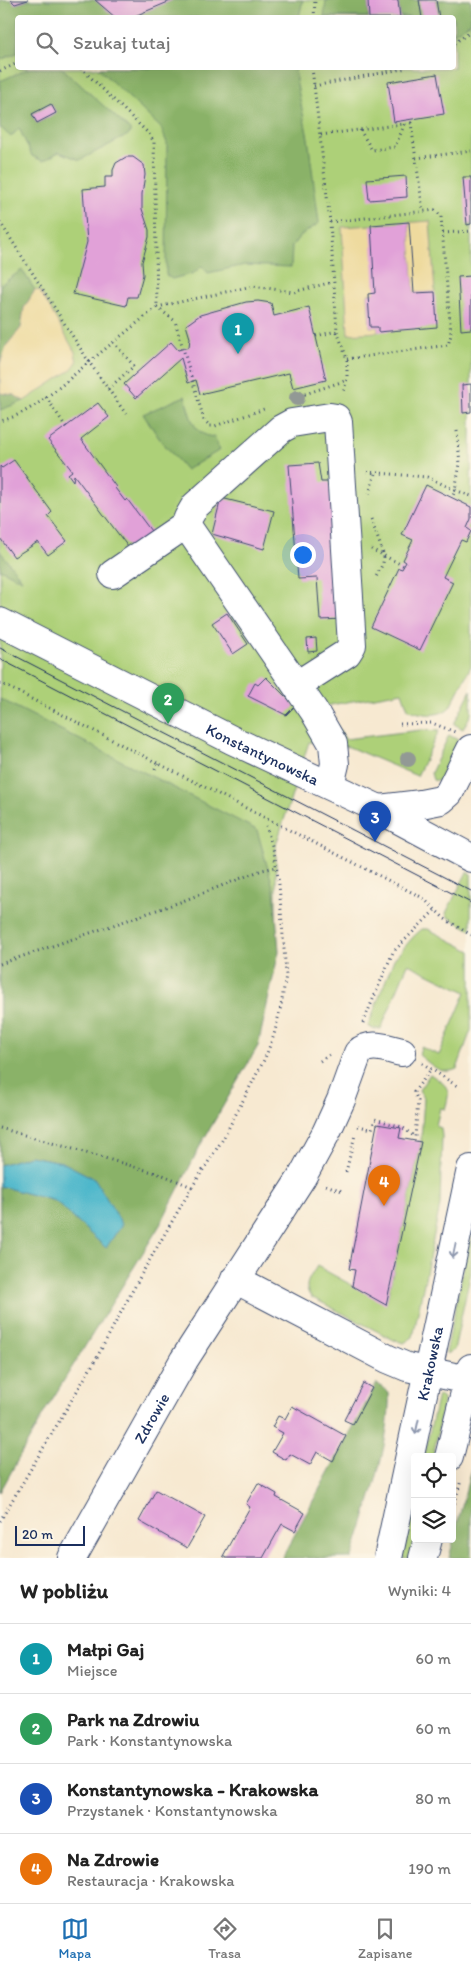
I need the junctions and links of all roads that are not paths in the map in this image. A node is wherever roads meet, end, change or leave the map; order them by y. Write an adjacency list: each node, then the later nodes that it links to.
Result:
1 (187, 526): 2 (main road); 4 (main road); 4 (main road)
2 (113, 574)
3 (0, 622): 6 (main road, Konstantynowska)
4 (296, 685): 6 (main road)
5 (471, 749): 7 (main road)
6 (330, 785): 7 (main road, Konstantynowska)
7 (378, 809): 8 (main road, Konstantynowska)
8 (471, 858)
9 (402, 1052): 11 (main road, Zdrowie)
10 (471, 1169): 12 (main road, Krakowska, one-way to 12)
11 (235, 1279): 12 (main road); 16 (main road, Zdrowie)
12 (429, 1371): 13 (main road); 17 (main road, Krakowska, one-way to 17)
13 (470, 1374): 14 (main road)
14 (450, 1453)
15 (427, 1543): 18 (main road)
16 (72, 1558)
17 (388, 1558)
18 (423, 1558)

